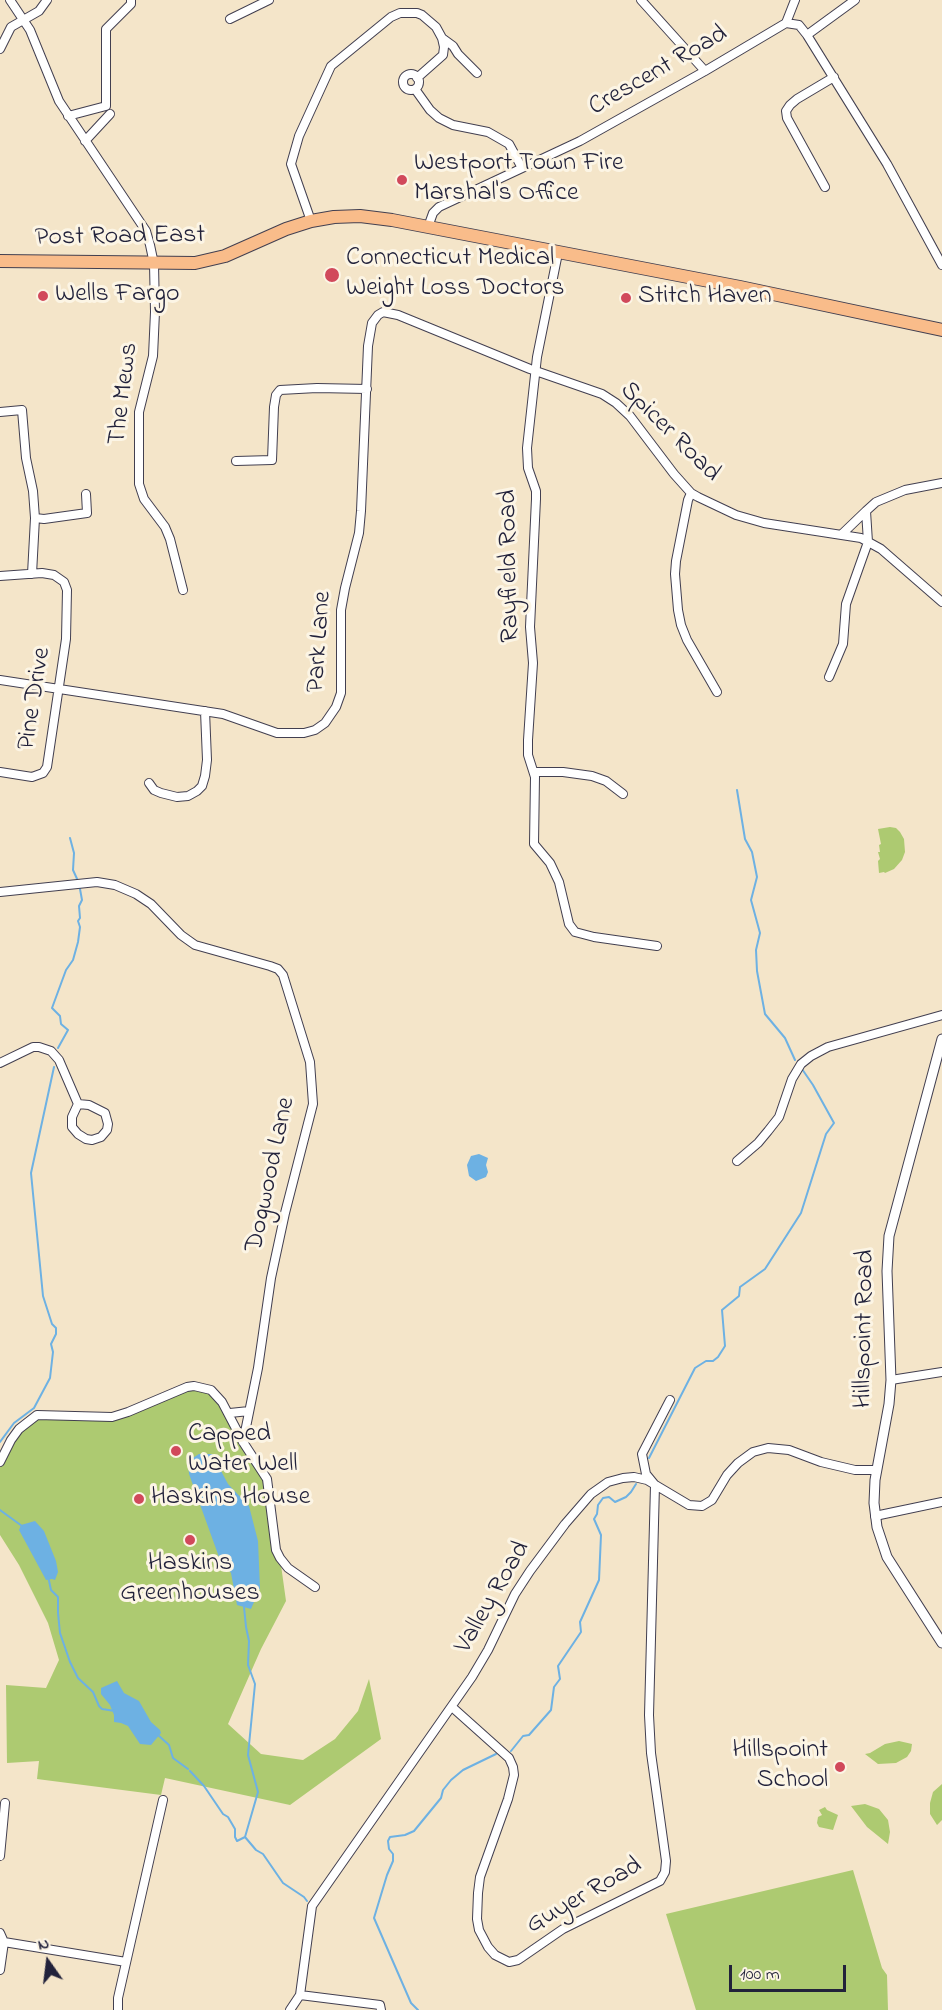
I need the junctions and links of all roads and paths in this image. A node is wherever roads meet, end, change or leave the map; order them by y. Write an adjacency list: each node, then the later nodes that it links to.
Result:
1 (10, 0): 8 (street, The Mews)
2 (47, 0): 8 (street)
3 (131, 0): 22 (street)
4 (269, 0): 9 (street)
5 (640, 0): 16 (street)
6 (795, 0): 10 (street)
7 (855, 0): 11 (street)
8 (24, 20): 13 (street); 22 (street, The Mews)
9 (230, 20)
10 (786, 23): 11 (street); 16 (street, Crescent Road)
11 (807, 35): 18 (street)
12 (442, 38): 14 (street); 15 (street); 26 (street)
13 (0, 49)
14 (458, 54): 15 (street); 17 (street)
15 (443, 55): 19 (street)
16 (705, 71): 24 (street, Crescent Road)
17 (477, 72)
18 (834, 77): 25 (street); 31 (street)
19 (417, 78): 20 (street); 20 (street)
20 (416, 89): 24 (street)
21 (110, 114): 23 (street)
22 (68, 116): 23 (street, The Mews)
23 (85, 141): 30 (street, The Mews)
24 (522, 168): 27 (street, Crescent Road)
25 (825, 187)
26 (311, 220): 27 (main road, Post Road East); 30 (main road, Post Road East)
27 (428, 227): 28 (main road, Post Road East)
28 (558, 253): 33 (main road, Post Road East); 34 (street, Rayfield Road)
29 (0, 261): 30 (main road, Post Road East)
30 (154, 264): 47 (street, The Mews)
31 (942, 265)
32 (389, 312): 34 (street, Spicer Road); 35 (street, Park Lane)
33 (942, 330)
34 (536, 371): 39 (street, Spicer Road); 55 (street, Rayfield Road)
35 (367, 389): 37 (street); 53 (street, Park Lane)
36 (0, 412): 42 (street)
37 (236, 461)
38 (942, 483): 41 (street)
39 (691, 493): 43 (street, Spicer Road); 52 (street)
40 (86, 494): 42 (street)
41 (866, 511): 43 (street); 44 (street)
42 (34, 518): 45 (street)
43 (842, 534): 44 (street, Spicer Road)
44 (868, 542): 48 (street, Spicer Road); 49 (street)
45 (32, 574): 46 (street); 51 (street, Pine Drive)
46 (0, 576)
47 (183, 590)
48 (942, 602)
49 (829, 677)
50 (0, 680): 51 (street, Park Lane)
51 (59, 689): 53 (street, Park Lane); 54 (street, Pine Drive)
52 (717, 692)
53 (205, 711): 56 (street)
54 (0, 772)
55 (534, 772): 57 (street); 59 (street, Rayfield Road)
56 (149, 783)
57 (623, 794)
58 (0, 892): 68 (street, Dogwood Lane)
59 (657, 946)
60 (942, 1015): 64 (street)
61 (942, 1039): 66 (street, Hillspoint Road)
62 (0, 1063): 63 (street)
63 (78, 1104): 63 (street)
64 (737, 1161)
65 (942, 1372): 66 (street)
66 (891, 1380): 72 (street, Hillspoint Road)
67 (670, 1400): 73 (street)
68 (249, 1411): 69 (street); 70 (street, Dogwood Lane)
69 (230, 1413): 70 (street); 71 (street)
70 (243, 1442): 76 (street)
71 (0, 1462)
72 (876, 1470): 73 (street, Valley Road); 75 (street, Hillspoint Road)
73 (655, 1485): 78 (street, Valley Road); 78 (street, Guyer Road)
74 (942, 1502): 75 (street)
75 (875, 1516): 77 (street, Hillspoint Road)
76 (315, 1587)
77 (942, 1643)
78 (452, 1707): 86 (street, Valley Road)
79 (162, 1800): 84 (street)
80 (4, 1803): 81 (street)
81 (0, 1856)
82 (0, 1933): 83 (street)
83 (4, 1942): 84 (street); 85 (street)
84 (126, 1962): 87 (street)
85 (0, 1970)
86 (300, 1995): 88 (street, Valley Road); 89 (street)
87 (118, 2010)
88 (290, 2010)
89 (381, 2010)

